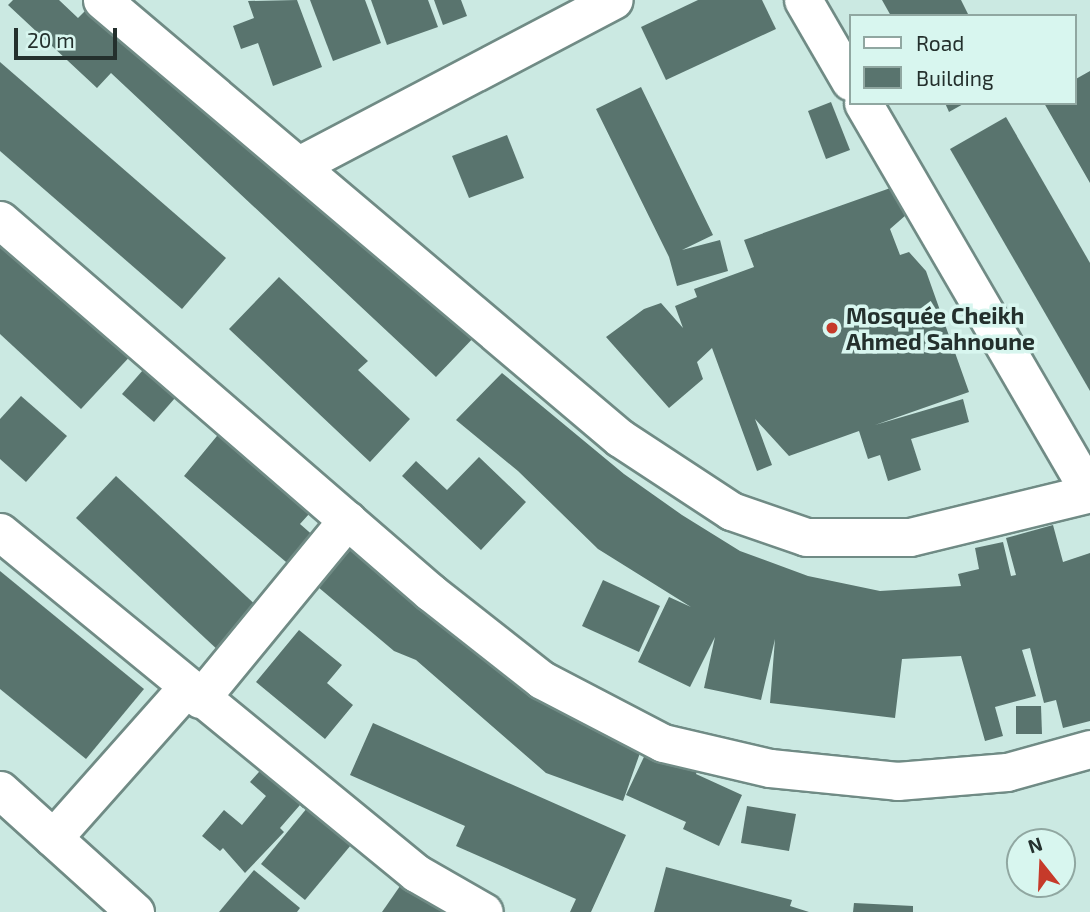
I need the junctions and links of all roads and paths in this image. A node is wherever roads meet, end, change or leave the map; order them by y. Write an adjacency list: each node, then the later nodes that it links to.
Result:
1 (102, 0): 6 (street)
2 (614, 0): 6 (street)
3 (803, 0): 4 (street)
4 (848, 78)
5 (864, 105): 8 (street)
6 (301, 164): 8 (street)
7 (0, 220): 9 (street)
8 (1090, 493)
9 (347, 520): 11 (street); 12 (street)
10 (0, 532): 11 (street)
11 (193, 693): 14 (street); 16 (street)
12 (1090, 749)
13 (0, 790): 14 (street)
14 (53, 838): 15 (street)
15 (135, 912)
16 (484, 912)

